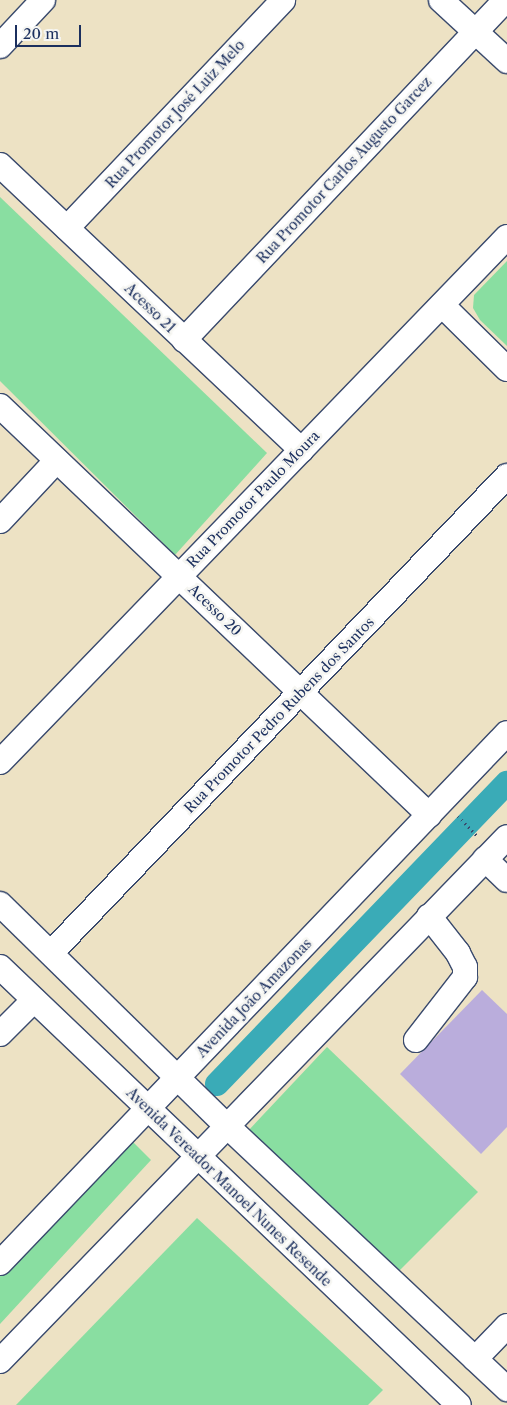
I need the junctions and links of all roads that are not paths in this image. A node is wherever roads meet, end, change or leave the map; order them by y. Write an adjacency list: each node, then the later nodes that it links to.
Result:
1 (43, 0): 6 (street)
2 (283, 0): 9 (street, Rua Promotor José Luiz Melo)
3 (441, 0): 5 (street)
4 (504, 0): 5 (street, Rua Promotor Carlos Augusto Garcez)
5 (475, 31): 7 (street); 12 (street, Rua Promotor Carlos Augusto Garcez)
6 (0, 46)
7 (507, 61)
8 (0, 165): 9 (street, Acesso 21)
9 (67, 228): 12 (street, Acesso 21)
10 (507, 237): 11 (street, Rua Promotor Paulo Moura)
11 (442, 305): 13 (street); 15 (street, Rua Promotor Paulo Moura)
12 (184, 340): 15 (street, Acesso 21)
13 (507, 369)
14 (0, 406): 16 (street, Acesso 20)
15 (301, 450): 19 (street, Rua Promotor Paulo Moura)
16 (57, 460): 18 (street); 19 (street, Acesso 20)
17 (507, 476): 20 (street, Rua Promotor Pedro Rubens dos Santos)
18 (0, 521)
19 (179, 576): 20 (street, Acesso 20); 22 (street, Rua Promotor Paulo Moura)
20 (301, 692): 23 (street, Acesso 20); 29 (street, Rua Promotor Pedro Rubens dos Santos)
21 (507, 733): 23 (street, Avenida João Amazonas)
22 (0, 762)
23 (440, 812): 34 (street, Avenida João Amazonas)
24 (507, 836): 25 (street)
25 (482, 849): 26 (street); 28 (street)
26 (507, 880)
27 (0, 904): 29 (street)
28 (429, 916): 33 (street); 36 (street)
29 (51, 953): 34 (street)
30 (0, 967): 31 (street, Avenida Vereador Manoel Nunes Resende)
31 (34, 1000): 32 (street); 35 (street, Avenida Vereador Manoel Nunes Resende)
32 (0, 1034)
33 (416, 1040)
34 (177, 1078): 35 (street, Avenida João Amazonas); 36 (street)
35 (147, 1110): 37 (street, Avenida Vereador Manoel Nunes Resende); 38 (street, Avenida João Amazonas)
36 (226, 1125): 37 (street); 40 (street)
37 (196, 1157): 41 (street); 43 (street, Avenida Vereador Manoel Nunes Resende)
38 (0, 1262)
39 (507, 1326): 40 (street)
40 (476, 1359): 42 (street)
41 (0, 1361)
42 (507, 1389)
43 (459, 1405)

